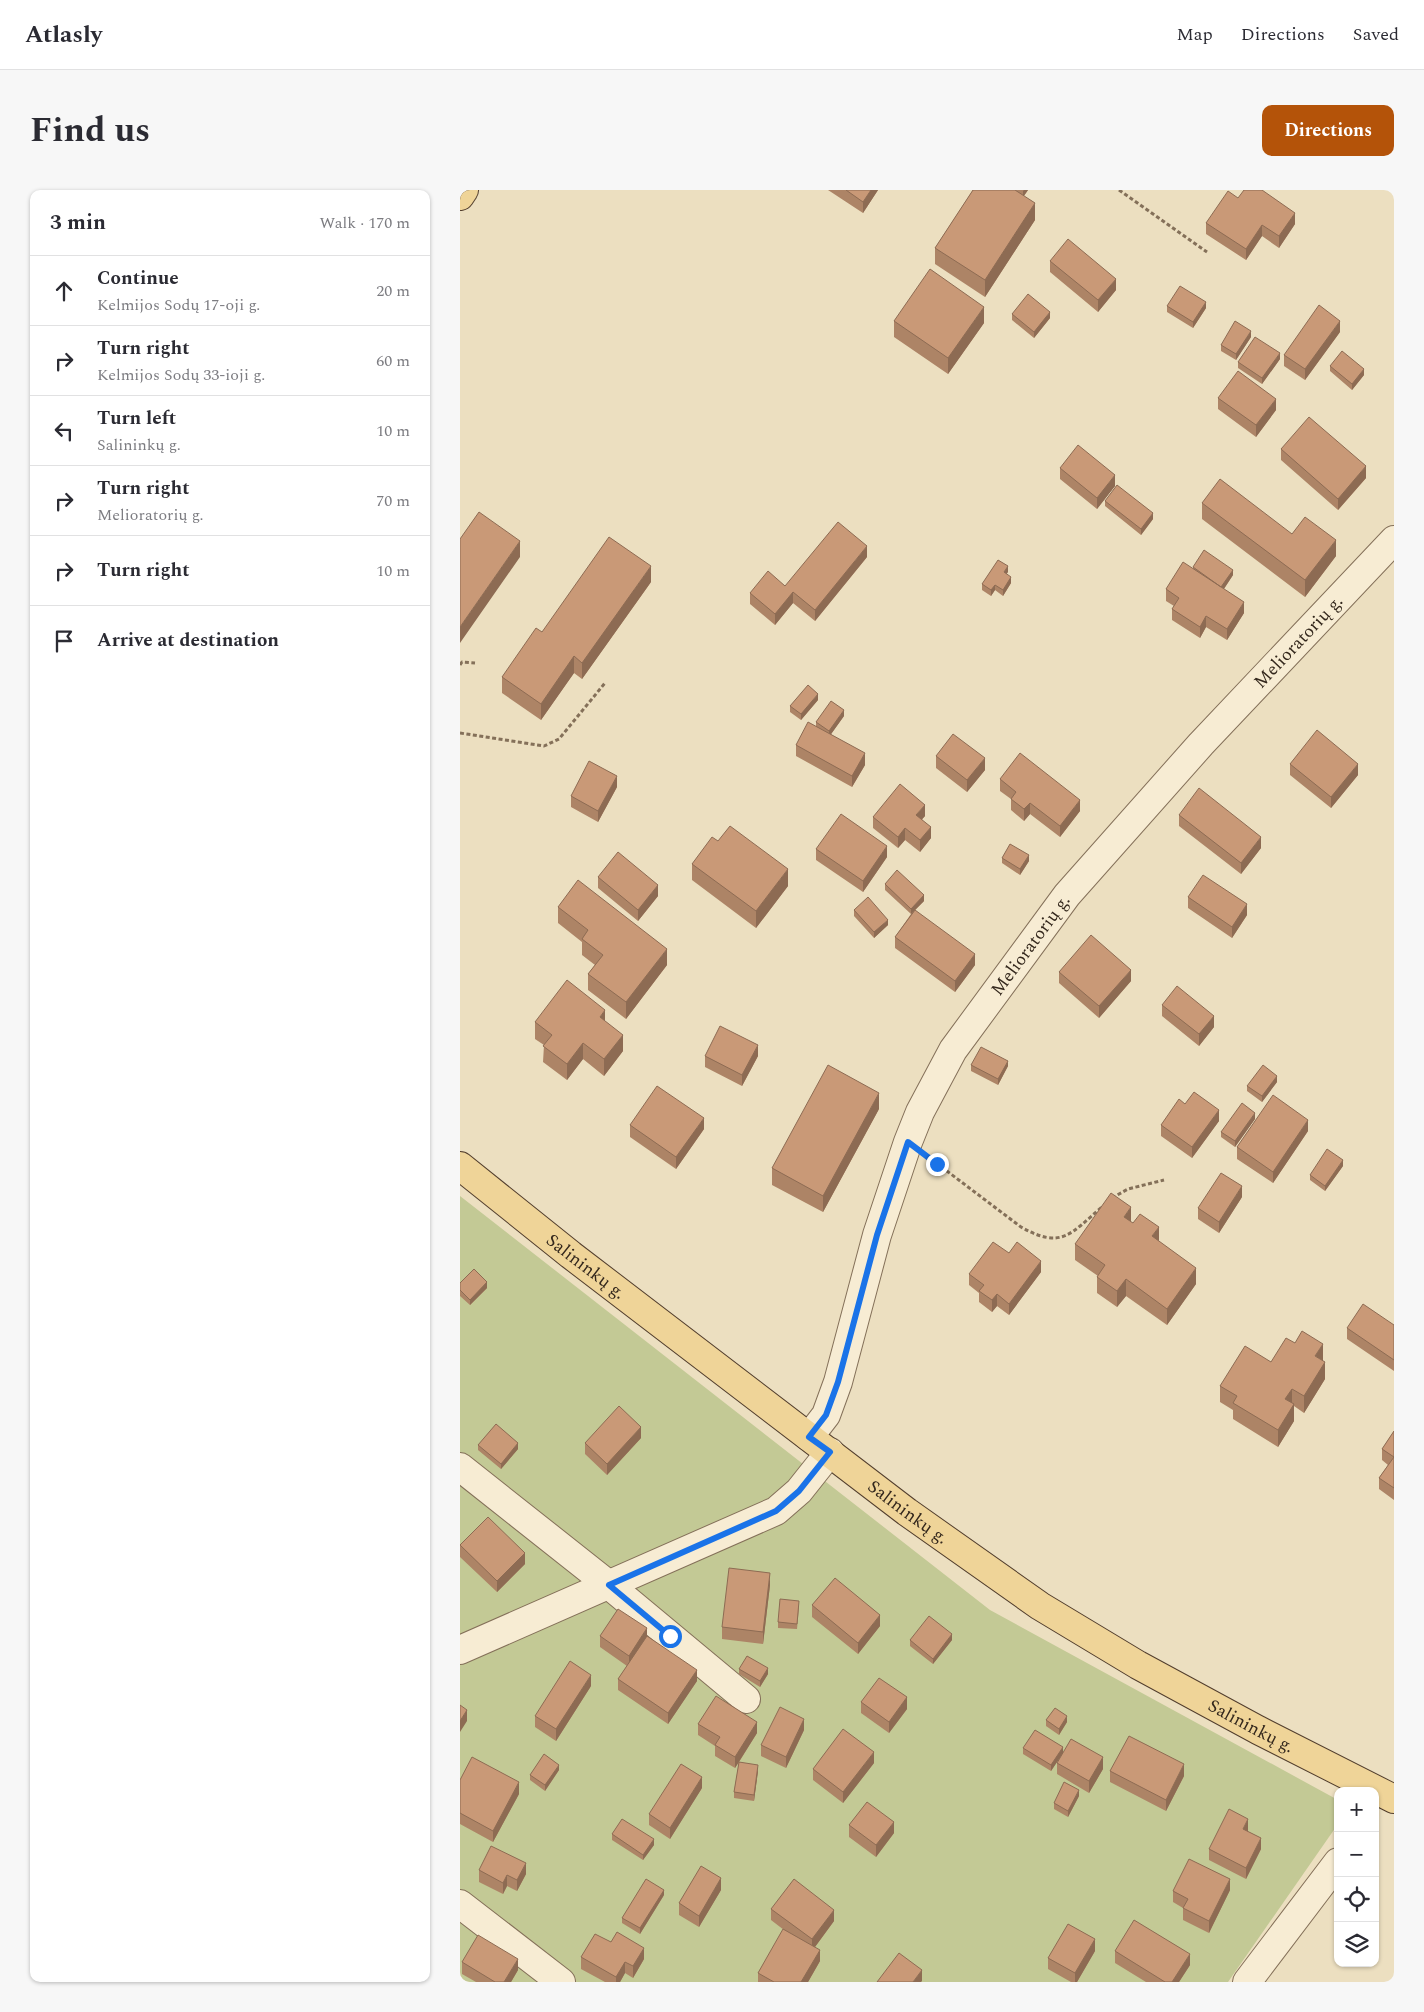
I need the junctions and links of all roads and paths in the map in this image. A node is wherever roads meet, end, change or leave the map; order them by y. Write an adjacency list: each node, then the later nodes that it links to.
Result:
1 (464, 190): 3 (main road)
2 (1119, 190): 4 (path)
3 (460, 196)
4 (1207, 252)
5 (1394, 540): 10 (street, Melioratorių g.)
6 (475, 663): 7 (path)
7 (460, 665)
8 (605, 683): 9 (path)
9 (460, 732)
10 (908, 1142): 12 (path); 13 (street, Melioratorių g.)
11 (460, 1166): 13 (main road, Salininkų g.)
12 (1164, 1180)
13 (809, 1437): 14 (main road, Salininkų g.)
14 (830, 1452): 16 (street); 19 (main road, Salininkų g.)
15 (460, 1467): 16 (street)
16 (609, 1585): 17 (street); 18 (street)
17 (460, 1650)
18 (746, 1699)
19 (1383, 1799)
20 (1334, 1867): 23 (street)
21 (460, 1904): 22 (street)
22 (561, 1982)
23 (1247, 1982)

